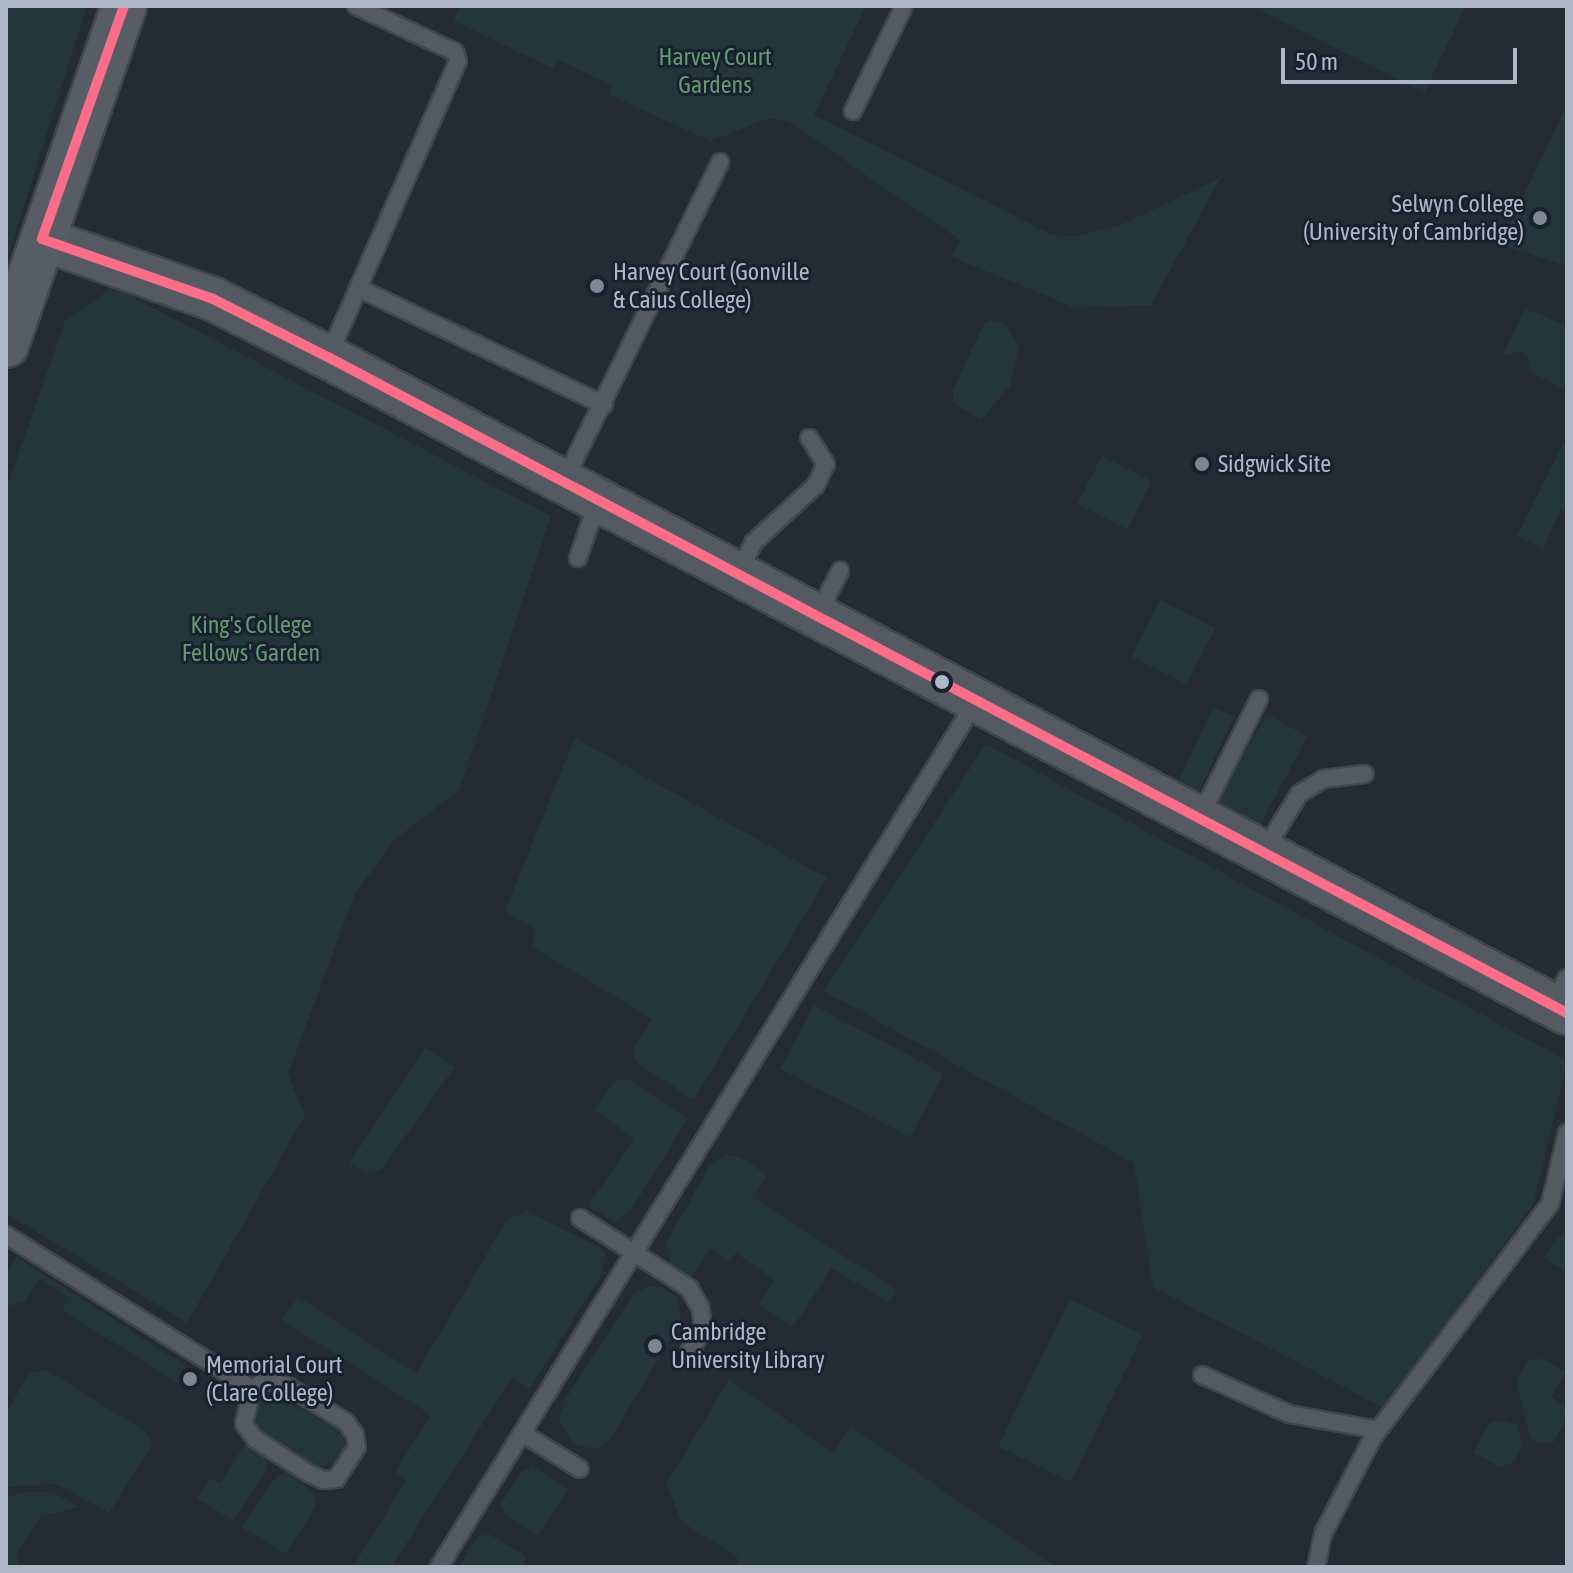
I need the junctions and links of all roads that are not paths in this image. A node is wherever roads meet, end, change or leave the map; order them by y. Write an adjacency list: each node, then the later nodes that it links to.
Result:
1 (124, 6): 6 (main road)
2 (356, 6): 7 (lane)
3 (904, 6): 4 (lane)
4 (853, 111)
5 (720, 162): 10 (lane)
6 (42, 239): 8 (main road); 9 (street)
7 (360, 289): 9 (lane); 10 (lane)
8 (6, 345)
9 (328, 357): 12 (street)
10 (604, 405): 12 (lane)
11 (809, 438): 15 (lane)
12 (581, 490): 13 (lane); 15 (street)
13 (578, 558)
14 (840, 571): 16 (lane)
15 (737, 574): 16 (street)
16 (816, 617): 18 (street)
17 (1259, 699): 20 (lane)
18 (975, 703): 20 (street); 26 (lane)
19 (1365, 774): 21 (lane)
20 (1198, 821): 21 (street)
21 (1262, 855): 22 (street)
22 (1562, 999)
23 (1567, 1133): 30 (lane)
24 (580, 1218): 26 (lane)
25 (6, 1235): 29 (lane)
26 (637, 1254): 27 (lane); 31 (lane)
27 (689, 1352)
28 (1202, 1375): 30 (lane)
29 (252, 1389): 29 (lane)
30 (1378, 1430): 34 (lane)
31 (522, 1433): 32 (lane); 33 (lane)
32 (580, 1469)
33 (439, 1567)
34 (1316, 1567)

